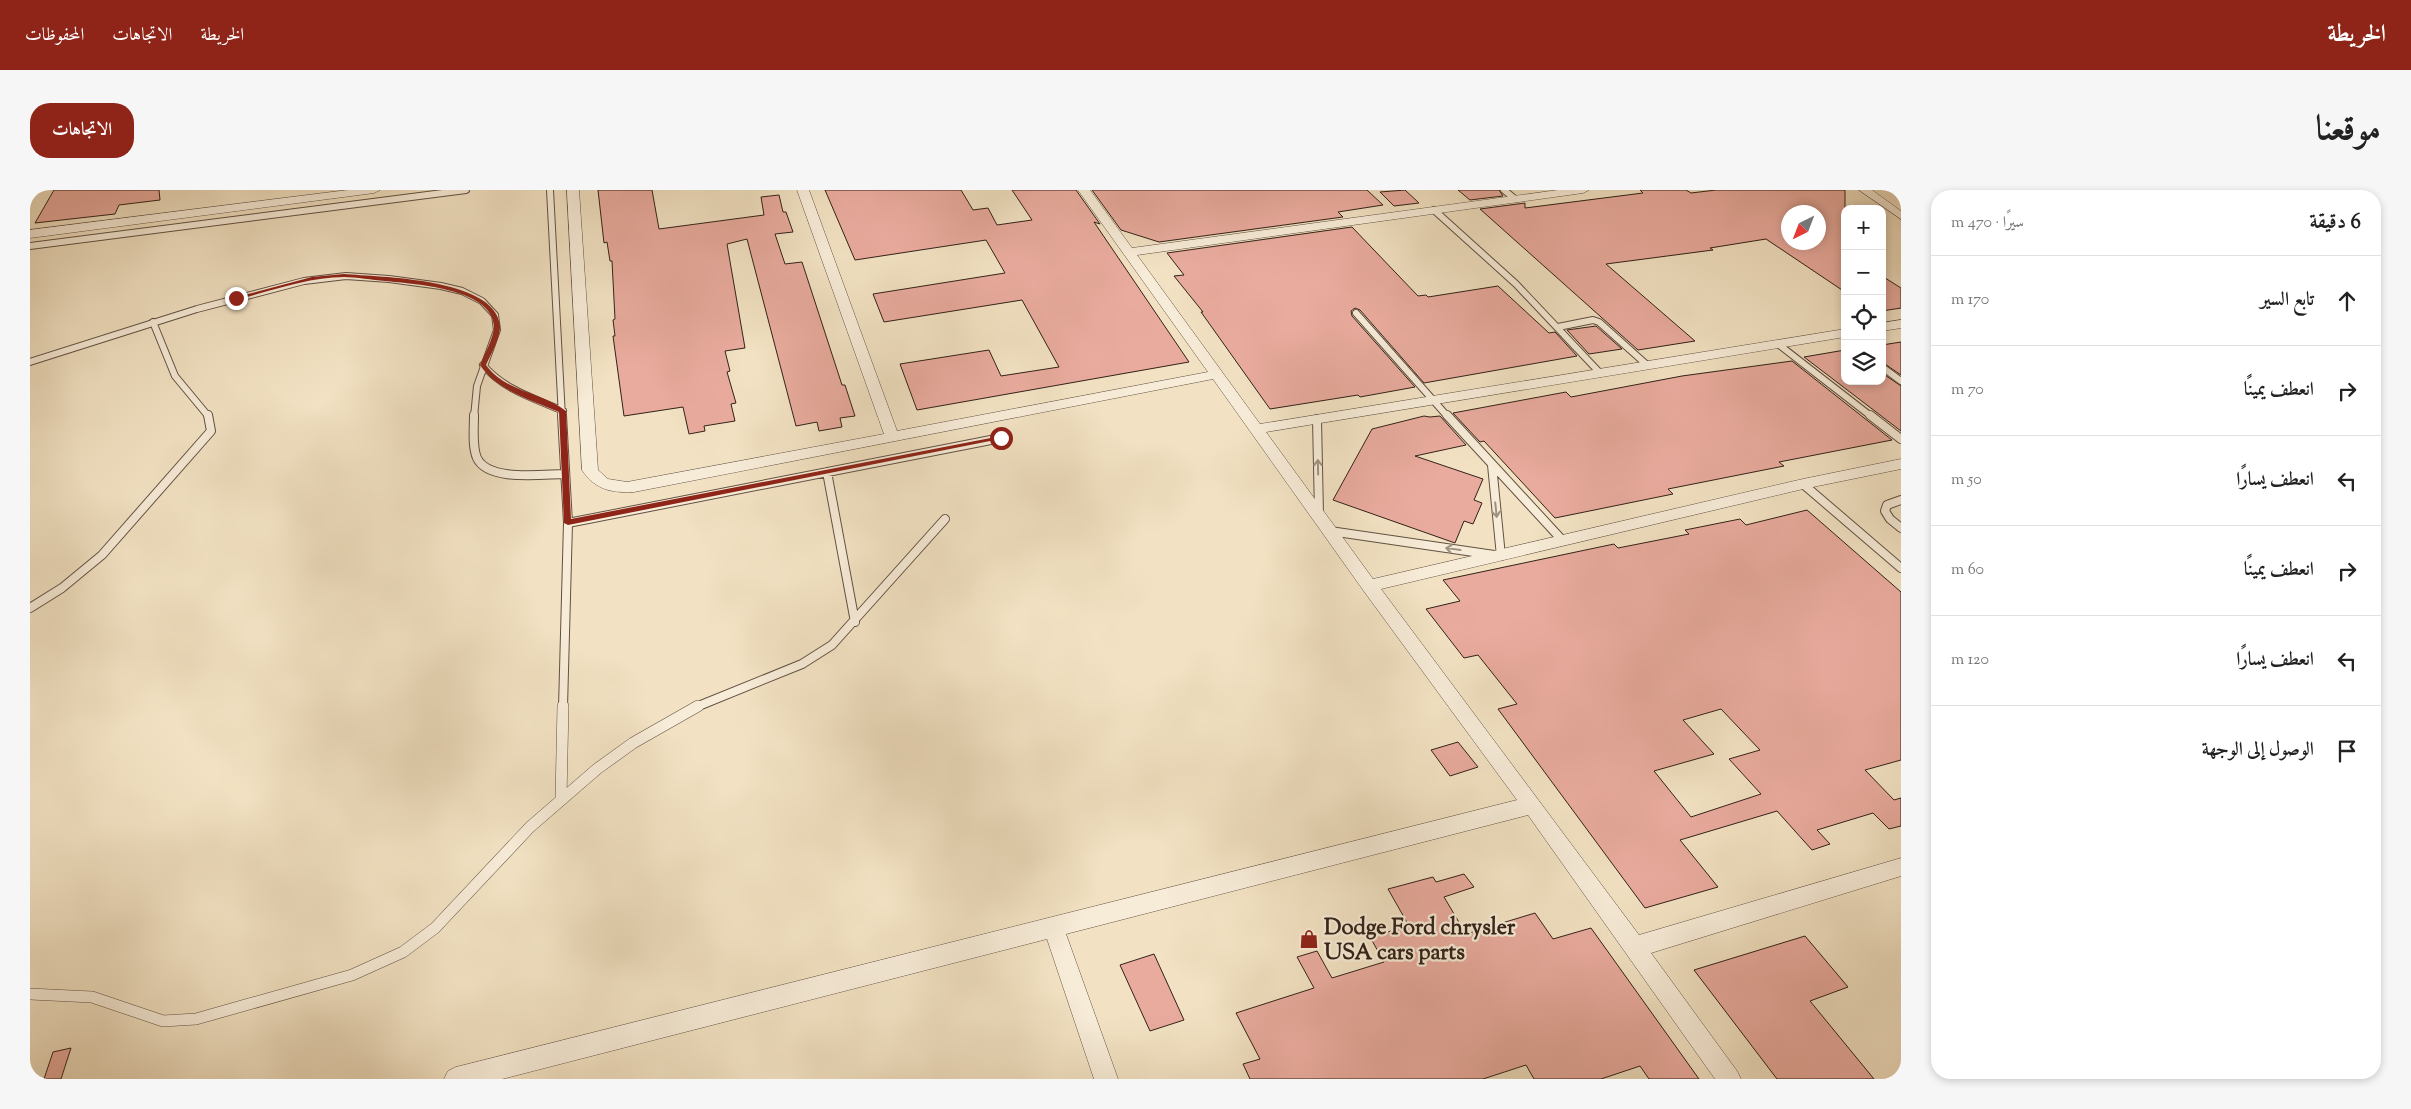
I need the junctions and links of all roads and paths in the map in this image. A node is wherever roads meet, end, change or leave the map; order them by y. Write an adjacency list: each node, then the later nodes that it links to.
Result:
1 (374, 190): 14 (street)
2 (466, 190): 15 (lane)
3 (550, 190): 32 (lane)
4 (573, 190): 35 (street)
5 (803, 190): 35 (street)
6 (1084, 190): 16 (street)
7 (1504, 190): 11 (lane)
8 (1583, 190): 10 (street)
9 (1865, 190): 13 (street)
10 (1555, 192): 11 (street)
11 (1515, 199): 12 (street)
12 (1434, 210): 16 (street); 21 (lane)
13 (1901, 216)
14 (30, 234)
15 (30, 246)
16 (1130, 252): 29 (street)
17 (1356, 313): 31 (lane)
18 (153, 322): 24 (lane); 25 (lane); 53 (lane)
19 (1900, 324): 20 (street)
20 (1886, 326)
21 (1558, 327): 26 (lane); 28 (lane)
22 (1841, 336): 23 (street)
23 (1778, 344): 26 (street); 37 (lane)
24 (30, 362)
25 (483, 365): 32 (lane); 41 (lane)
26 (1647, 365): 28 (street)
27 (1886, 370): 30 (lane)
28 (1600, 373): 31 (street)
29 (1218, 374): 34 (street); 35 (street)
30 (1901, 381)
31 (1433, 400): 33 (street); 39 (lane)
32 (562, 411): 41 (lane)
33 (1317, 419): 34 (street); 44 (lane, one-way to 33)
34 (1257, 429): 44 (street)
35 (892, 437)
36 (1001, 438): 40 (lane)
37 (1901, 439)
38 (1901, 464): 42 (street)
39 (1492, 465): 49 (lane); 50 (lane, one-way to 50)
40 (827, 472): 46 (lane); 54 (lane)
41 (565, 474): 46 (lane)
42 (1803, 484): 49 (street); 51 (lane)
43 (1901, 500): 47 (lane)
44 (1319, 514): 48 (street)
45 (945, 519): 54 (lane)
46 (568, 523): 55 (lane)
47 (1901, 528)
48 (1330, 531): 50 (lane, one-way to 48); 52 (street)
49 (1563, 541): 50 (street)
50 (1501, 556): 52 (street)
51 (1901, 568)
52 (1369, 586): 56 (street)
53 (30, 608)
54 (854, 622): 55 (lane)
55 (561, 798): 60 (lane)
56 (1532, 805): 58 (street); 59 (street)
57 (1901, 867): 59 (street)
58 (1053, 926): 61 (street); 63 (street)
59 (1635, 947): 64 (street)
60 (30, 994)
61 (508, 1072): 62 (street)
62 (456, 1079)
63 (1106, 1079)
64 (1729, 1079)

